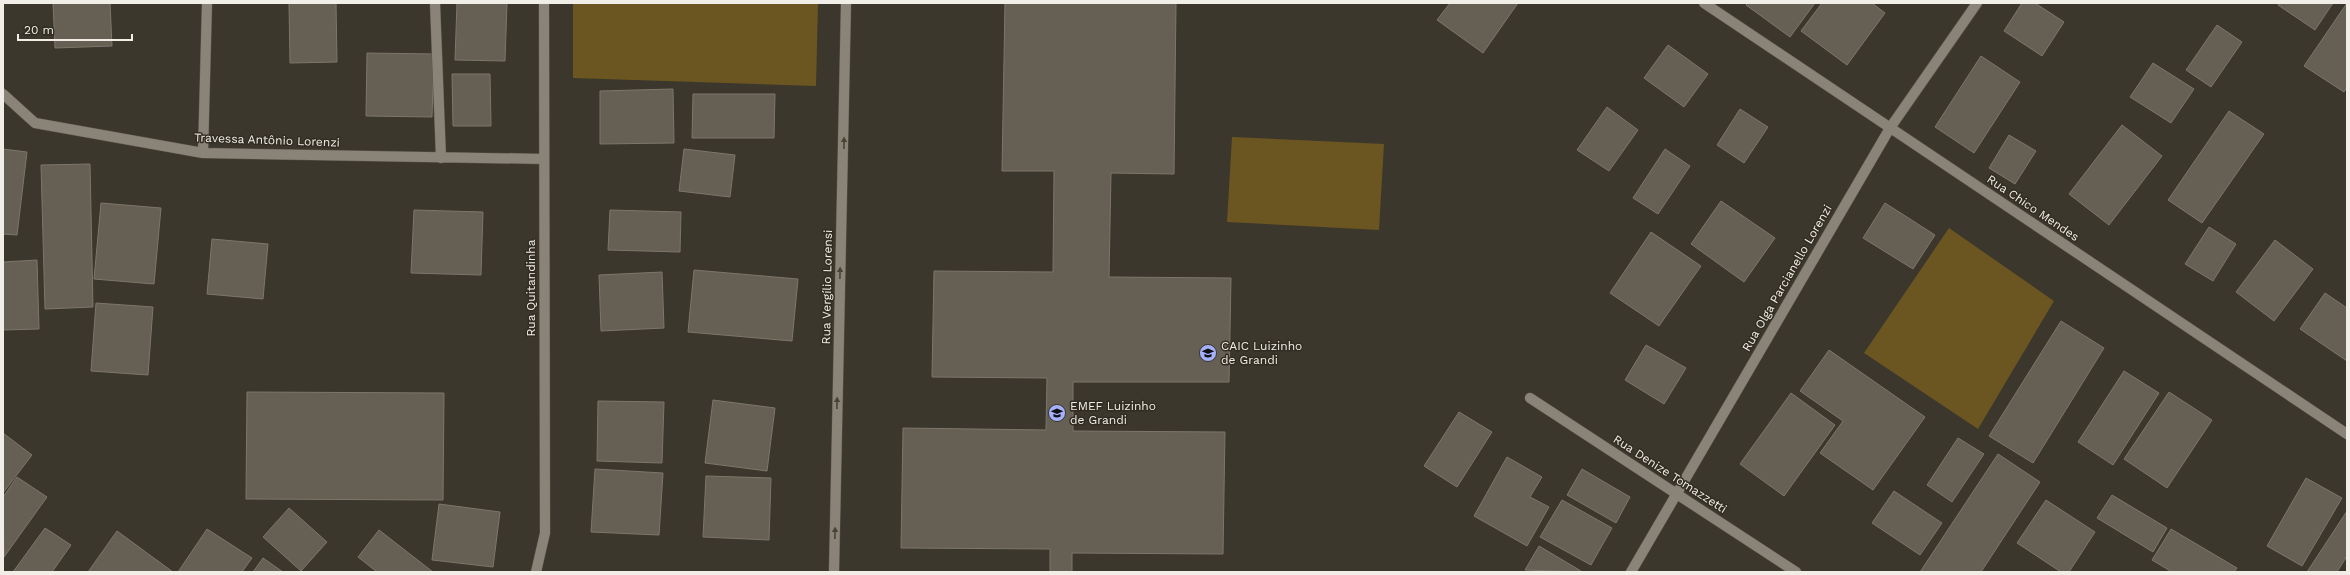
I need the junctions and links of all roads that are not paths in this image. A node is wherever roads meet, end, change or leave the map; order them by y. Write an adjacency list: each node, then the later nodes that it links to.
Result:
1 (207, 3): 9 (street)
2 (435, 3): 10 (street)
3 (544, 3): 11 (street, Rua Quitandinha)
4 (846, 3): 16 (street, Rua Vergílio Lorensi, one-way to 4)
5 (1704, 3): 8 (street, Rua Chico Mendes)
6 (1977, 3): 8 (street, Rua Olga Parcianello Lorenzi)
7 (3, 94): 9 (street, Travessa Antônio Lorenzi)
8 (1890, 128): 13 (street, Rua Chico Mendes); 14 (street, Rua Olga Parcianello Lorenzi)
9 (203, 153): 10 (street, Travessa Antônio Lorenzi)
10 (440, 158): 11 (street, Travessa Antônio Lorenzi)
11 (544, 159): 15 (street, Rua Quitandinha)
12 (1530, 398): 14 (street, Rua Denize Tomazzetti)
13 (2347, 434)
14 (1676, 494): 17 (street, Rua Olga Parcianello Lorenzi); 18 (street, Rua Denize Tomazzetti)
15 (536, 572)
16 (834, 572)
17 (1631, 572)
18 (1796, 572)

